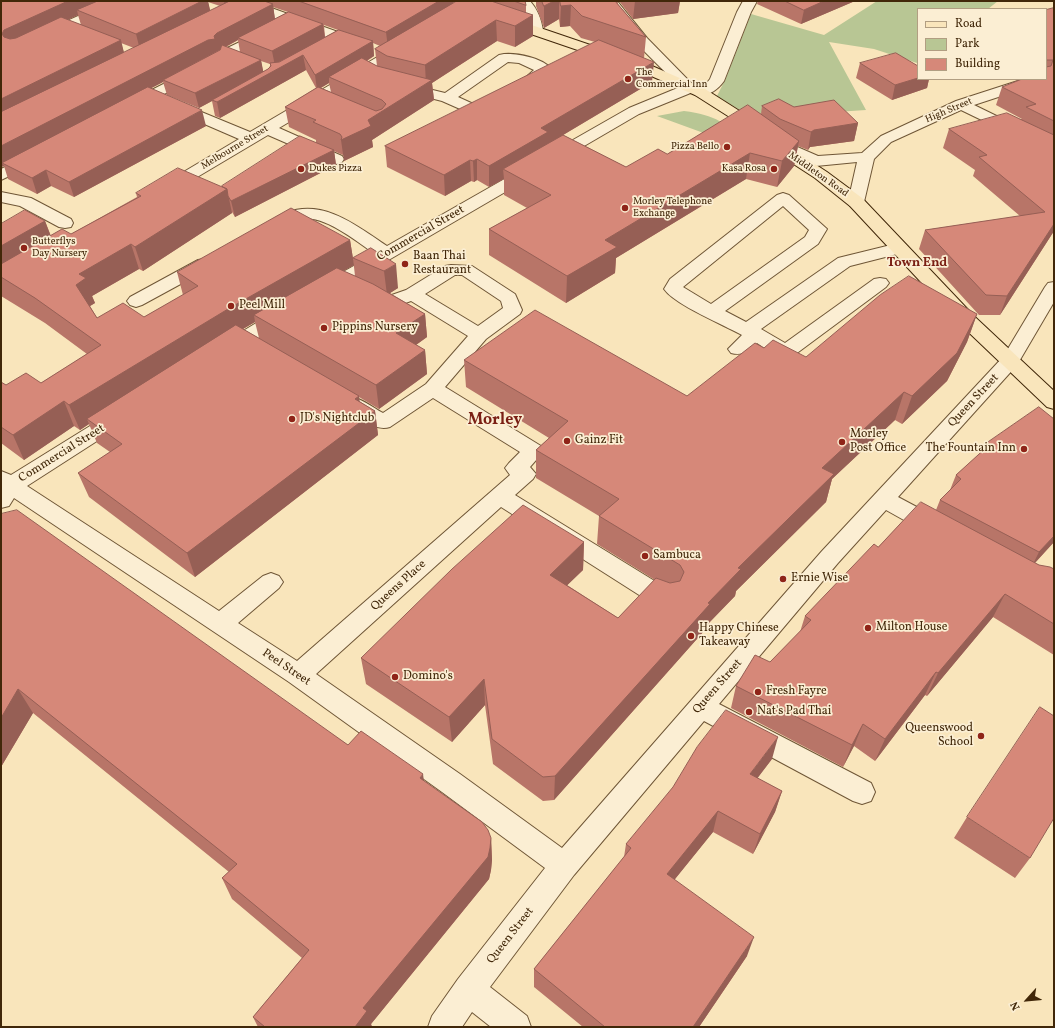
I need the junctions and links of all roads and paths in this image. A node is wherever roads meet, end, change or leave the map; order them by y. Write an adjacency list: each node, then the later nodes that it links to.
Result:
1 (123, 1): 11 (street)
2 (448, 1): 7 (main road, Middleton Road)
3 (524, 1): 12 (street)
4 (610, 1): 23 (street)
5 (750, 1): 23 (street, Commercial Street)
6 (249, 2): 8 (street); 9 (street)
7 (469, 8): 10 (street); 12 (main road, Middleton Road)
8 (233, 11)
9 (290, 20): 14 (street); 19 (street)
10 (449, 20)
11 (66, 27): 13 (street); 15 (street)
12 (536, 30): 23 (main road, Middleton Road)
13 (80, 32)
14 (340, 38): 17 (street); 18 (street)
15 (37, 40)
16 (416, 40): 18 (street, Melbourne Street)
17 (327, 45)
18 (378, 51): 28 (street, Melbourne Street)
19 (240, 60)
20 (203, 68): 24 (street)
21 (1036, 80): 26 (street, High Street)
22 (391, 84): 25 (street)
23 (694, 90): 30 (main road, Middleton Road); 42 (street, Commercial Street)
24 (150, 96): 27 (street); 29 (street)
25 (447, 98): 25 (street)
26 (961, 104): 31 (street); 33 (street, High Street)
27 (116, 114)
28 (267, 129): 29 (street, Melbourne Street); 34 (street)
29 (251, 138): 37 (street, Melbourne Street)
30 (771, 141): 33 (street); 38 (main road, Middleton Road)
31 (1053, 149)
32 (42, 153): 35 (street)
33 (866, 157): 38 (street)
34 (336, 159)
35 (1, 175)
36 (1, 198): 39 (street)
37 (150, 198)
38 (856, 202): 41 (main road, Middleton Road)
39 (65, 223)
40 (264, 231): 42 (street)
41 (899, 248): 50 (street); 56 (main road, Middleton Road)
42 (387, 254): 44 (street, Commercial Street)
43 (217, 257): 48 (street)
44 (339, 282): 47 (street); 52 (street, Commercial Street)
45 (880, 283): 50 (street)
46 (1054, 287): 56 (street, Queen Street)
47 (412, 294): 51 (street); 51 (street)
48 (136, 301)
49 (713, 311): 49 (street); 50 (street)
50 (751, 332): 53 (street)
51 (478, 335): 57 (street)
52 (242, 339): 54 (street); 55 (street, Commercial Street)
53 (738, 349)
54 (262, 351)
55 (215, 356)
56 (1010, 361): 59 (main road, Middleton Road); 63 (street, Queen Street)
57 (433, 389): 58 (street); 62 (street, Queens Place)
58 (336, 395)
59 (1054, 402)
60 (130, 411): 61 (street, Commercial Street)
61 (4, 488): 67 (street, Peel Street)
62 (500, 496): 66 (street); 68 (street, Queens Place)
63 (884, 499): 64 (street); 69 (street, Queen Street)
64 (953, 537)
65 (271, 582): 67 (street)
66 (666, 600)
67 (220, 624): 68 (street, Peel Street)
68 (298, 676): 71 (street, Peel Street)
69 (701, 707): 70 (street); 71 (street, Queen Street)
70 (862, 792)
71 (564, 866): 72 (street, Queen Street)
72 (469, 990): 73 (street, Queen Street); 74 (street)
73 (443, 1027)
74 (516, 1027)

